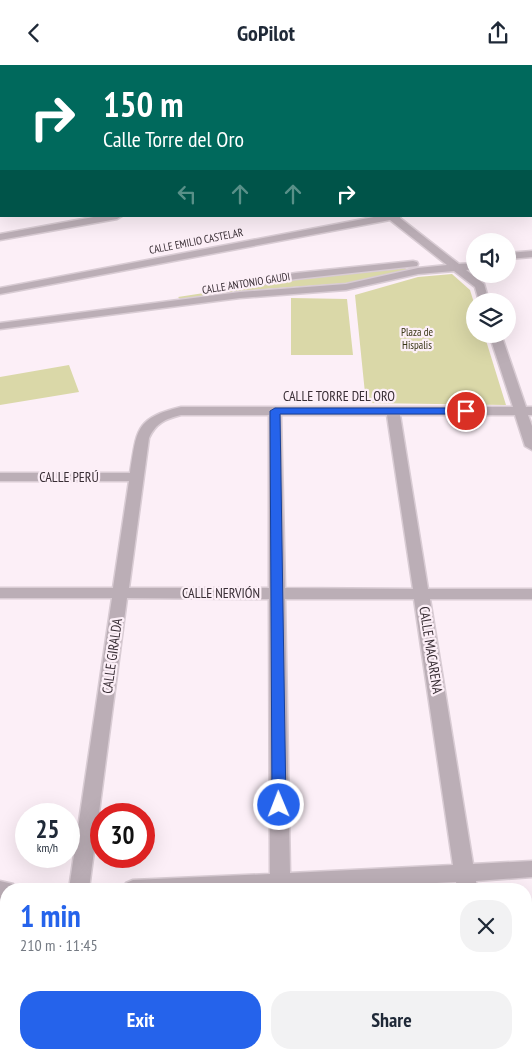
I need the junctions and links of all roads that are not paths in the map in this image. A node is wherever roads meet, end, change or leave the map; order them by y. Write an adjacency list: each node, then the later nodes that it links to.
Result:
1 (111, 217): 4 (street)
2 (388, 217): 12 (street, CALLE EMILIO CASTELAR)
3 (394, 217): 10 (street)
4 (0, 237)
5 (532, 255): 6 (street)
6 (516, 256)
7 (466, 261): 10 (street, CALLE ANTONIO GAUDI)
8 (532, 261): 9 (street)
9 (516, 262)
10 (451, 264): 11 (street, CALLE ANTONIO GAUDI); 13 (street); 14 (street, CALLE ANTONIO GAUDI); 14 (street, CALLE ANTONIO GAUDI)
11 (466, 265)
12 (0, 291)
13 (482, 293)
14 (19, 324): 15 (street, CALLE ANTONIO GAUDI)
15 (0, 325)
16 (499, 343): 19 (street)
17 (275, 411): 18 (street, CALLE TORRE DEL ORO); 20 (street, CALLE TORRE DEL ORO); 26 (street)
18 (393, 411): 19 (street, CALLE TORRE DEL ORO); 27 (street, CALLE MACARENA)
19 (526, 411): 21 (street)
20 (148, 424): 23 (street, CALLE GIRALDA)
21 (532, 446)
22 (0, 477): 23 (street, CALLE PERÚ)
23 (137, 477): 25 (street, CALLE GIRALDA)
24 (0, 593): 25 (street, CALLE NERVIÓN)
25 (121, 593): 26 (street, CALLE NERVIÓN); 32 (street, CALLE GIRALDA)
26 (277, 593): 27 (street, CALLE NERVIÓN); 30 (street)
27 (422, 594): 28 (street, CALLE NERVIÓN); 31 (street, CALLE MACARENA)
28 (532, 594)
29 (532, 869): 31 (street)
30 (280, 881): 31 (street); 33 (street)
31 (466, 881)
32 (80, 883)
33 (243, 883)

